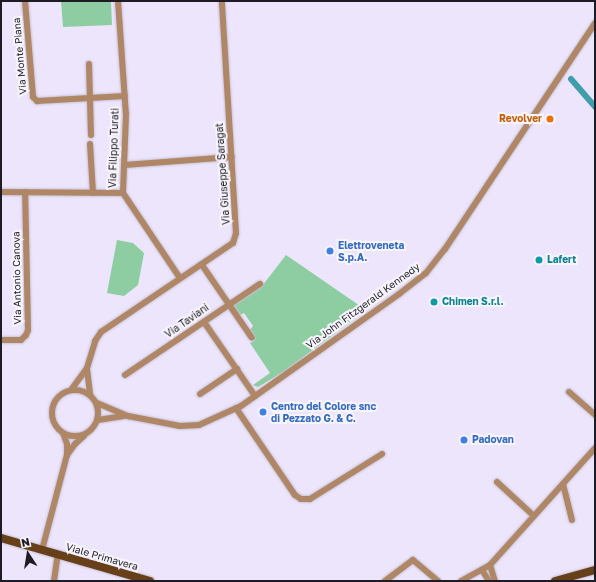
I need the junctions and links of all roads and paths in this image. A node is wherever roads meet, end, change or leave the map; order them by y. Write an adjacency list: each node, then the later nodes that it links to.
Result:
1 (25, 1): 7 (street, Via Monte Piana)
2 (118, 1): 6 (street, Via Filippo Turati)
3 (222, 1): 10 (street, Via Giuseppe Saragat)
4 (595, 23): 30 (street, Via John Fitzgerald Kennedy)
5 (89, 64): 7 (street)
6 (125, 96): 7 (street, Via Monte Piana); 11 (street, Via Filippo Turati)
7 (91, 98): 8 (street)
8 (91, 135)
9 (90, 144): 14 (street)
10 (232, 157): 11 (street); 16 (street, Via Giuseppe Saragat)
11 (124, 165): 15 (street, Via Filippo Turati)
12 (1, 192): 13 (street)
13 (25, 192): 14 (street); 22 (street, Via Antonio Canova)
14 (93, 193): 15 (street)
15 (123, 193): 17 (street, Via Filippo Turati)
16 (202, 265): 17 (street, Via Giuseppe Saragat); 19 (street)
17 (180, 278): 23 (street, Via Giuseppe Saragat)
18 (260, 284): 19 (street, Via Taviani)
19 (229, 304): 20 (street, Via Taviani); 21 (street)
20 (204, 322): 24 (street); 25 (street, Via Taviani)
21 (252, 338)
22 (1, 340)
23 (87, 368): 26 (street, Via Giuseppe Saragat); 29 (street, Via Giuseppe Saragat)
24 (237, 369): 28 (street); 30 (street)
25 (125, 375)
26 (71, 390): 29 (street); 36 (street)
27 (569, 392): 33 (street)
28 (200, 394)
29 (90, 395): 31 (street, Via John Fitzgerald Kennedy)
30 (255, 396): 32 (street, Via John Fitzgerald Kennedy)
31 (97, 403): 34 (street, Via John Fitzgerald Kennedy); 35 (street)
32 (236, 408): 34 (street, Via John Fitzgerald Kennedy); 39 (street)
33 (595, 415)
34 (128, 416): 35 (street, Via John Fitzgerald Kennedy)
35 (98, 420): 37 (street)
36 (63, 433): 37 (street); 40 (street)
37 (87, 434): 40 (street)
38 (595, 448): 42 (street)
39 (382, 454)
40 (67, 455): 46 (street)
41 (497, 482): 43 (street)
42 (563, 484): 43 (street); 44 (street)
43 (534, 516): 48 (street)
44 (572, 520)
45 (1, 538): 46 (main road, Viale Primavera)
46 (42, 550): 47 (main road, Viale Primavera)
47 (58, 554): 51 (street); 52 (main road, Viale Primavera)
48 (490, 564): 49 (street); 57 (street)
49 (482, 570): 55 (street); 56 (street)
50 (595, 570): 58 (main road)
51 (54, 581)
52 (150, 581)
53 (385, 581): 54 (street)
54 (438, 581)
55 (461, 581)
56 (489, 581)
57 (495, 581)
58 (556, 581)

